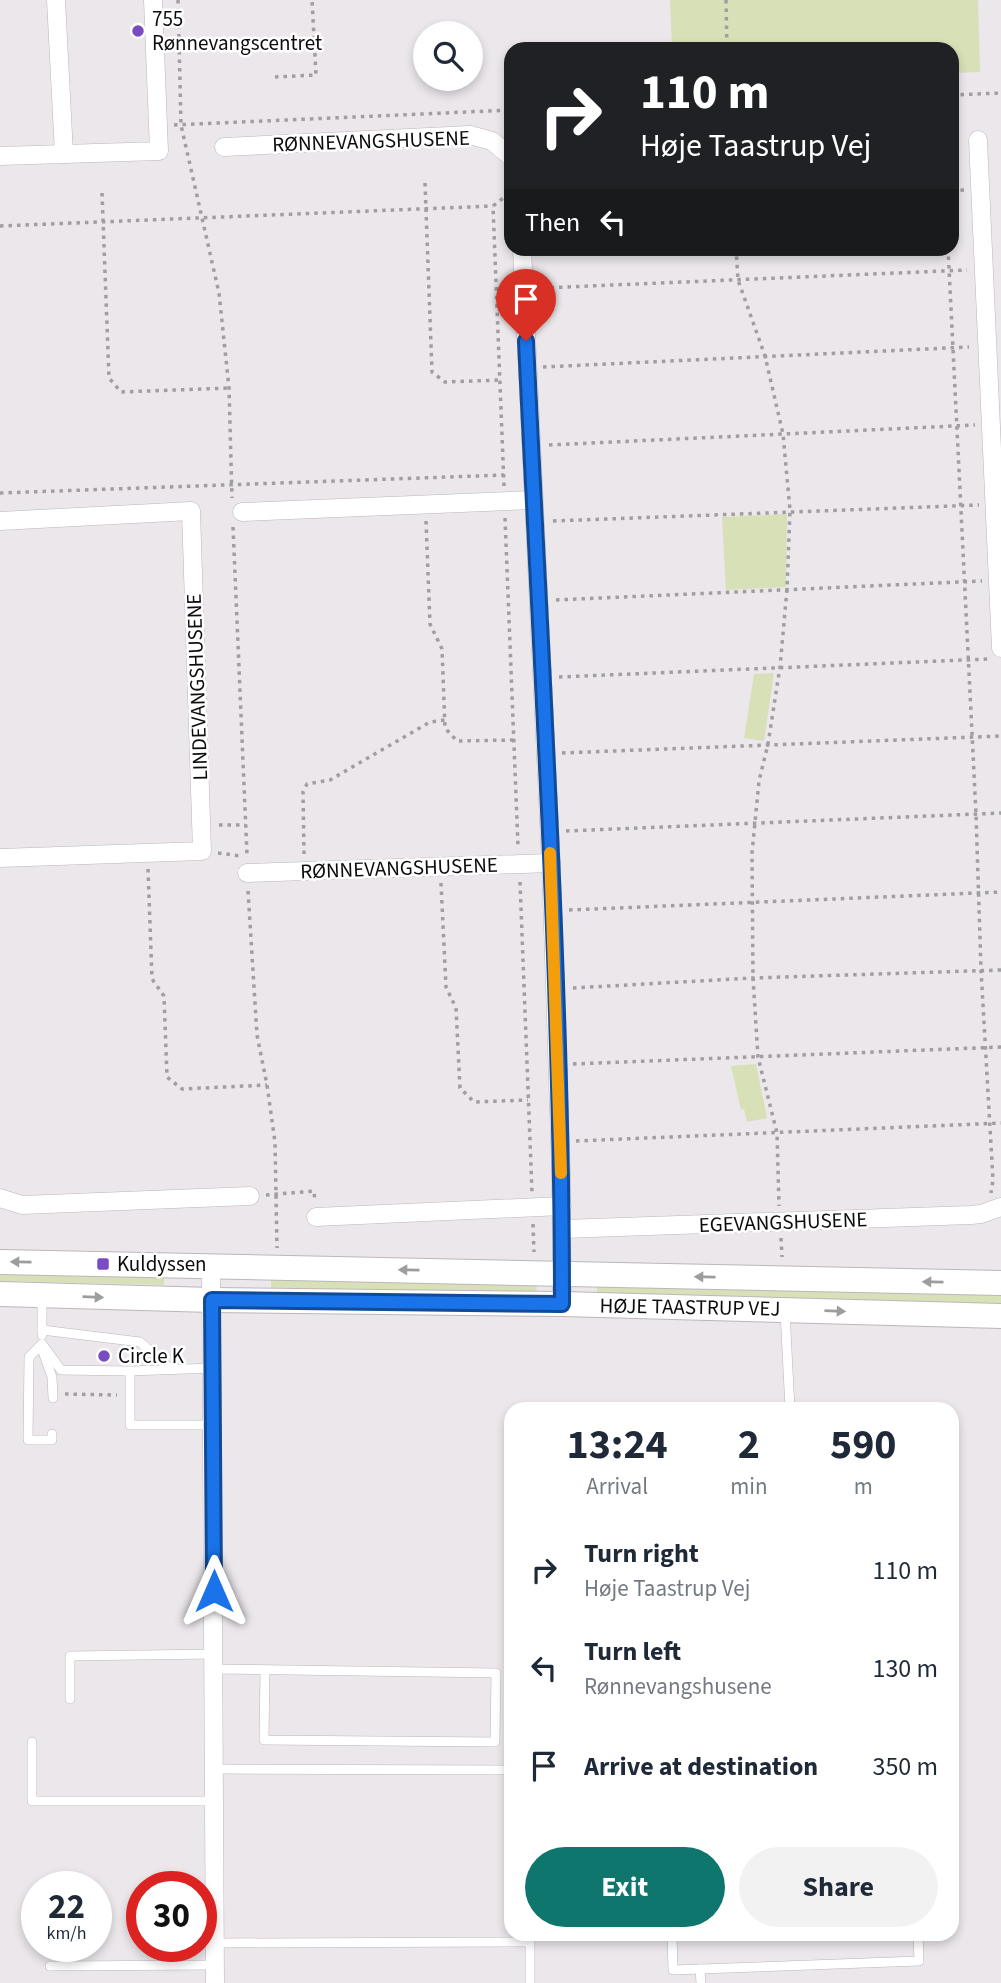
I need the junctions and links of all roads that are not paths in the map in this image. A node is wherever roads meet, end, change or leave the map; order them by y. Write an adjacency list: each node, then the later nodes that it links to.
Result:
1 (56, 0): 6 (street)
2 (153, 0): 6 (street)
3 (978, 141): 12 (street)
4 (224, 147): 5 (street, RØNNEVANGSHUSENE)
5 (504, 151)
6 (64, 154): 7 (street)
7 (0, 156)
8 (522, 256): 9 (street)
9 (533, 500): 10 (street); 14 (street)
10 (235, 512)
11 (0, 521): 13 (street, LINDEVANGSHUSENE)
12 (995, 654)
13 (0, 858)
14 (551, 863): 15 (street, RØNNEVANGSHUSENE); 19 (street)
15 (247, 865)
16 (250, 1196): 17 (street)
17 (0, 1198)
18 (994, 1203): 21 (street, EGEVANGSHUSENE)
19 (562, 1206): 20 (street); 21 (street)
20 (316, 1217)
21 (563, 1229): 24 (street)
22 (0, 1262): 23 (street, HØJE TAASTRUP VEJ, one-way to 22)
23 (211, 1266): 24 (street, HØJE TAASTRUP VEJ, one-way to 23); 28 (street)
24 (562, 1274): 25 (street, HØJE TAASTRUP VEJ, one-way to 24); 29 (street)
25 (1001, 1283)
26 (0, 1294): 27 (street, HØJE TAASTRUP VEJ)
27 (42, 1295): 28 (street, HØJE TAASTRUP VEJ, one-way to 28); 32 (lane)
28 (212, 1300): 29 (street, HØJE TAASTRUP VEJ); 34 (street)
29 (562, 1304): 30 (street, HØJE TAASTRUP VEJ)
30 (785, 1309): 31 (street, HØJE TAASTRUP VEJ, one-way to 31); 38 (lane)
31 (1001, 1316)
32 (42, 1330): 33 (lane); 35 (lane)
33 (42, 1345): 36 (lane); 37 (lane); 40 (lane)
34 (213, 1368): 35 (lane); 39 (street)
35 (172, 1370): 36 (lane)
36 (130, 1371): 39 (lane)
37 (53, 1398)
38 (790, 1402)
39 (213, 1425): 41 (street)
40 (52, 1434)
41 (214, 1662): 42 (lane); 43 (lane); 45 (street)
42 (265, 1670): 42 (lane)
43 (70, 1699)
44 (32, 1742): 47 (lane)
45 (215, 1769): 46 (lane); 47 (street)
46 (504, 1770)
47 (215, 1801): 48 (street)
48 (215, 1871)
49 (672, 1941): 53 (lane)
50 (918, 1941): 53 (lane)
51 (217, 1943): 55 (lane)
52 (50, 1966): 54 (lane)
53 (700, 1969): 56 (lane)
54 (215, 1974)
55 (530, 1983)
56 (701, 1983)

